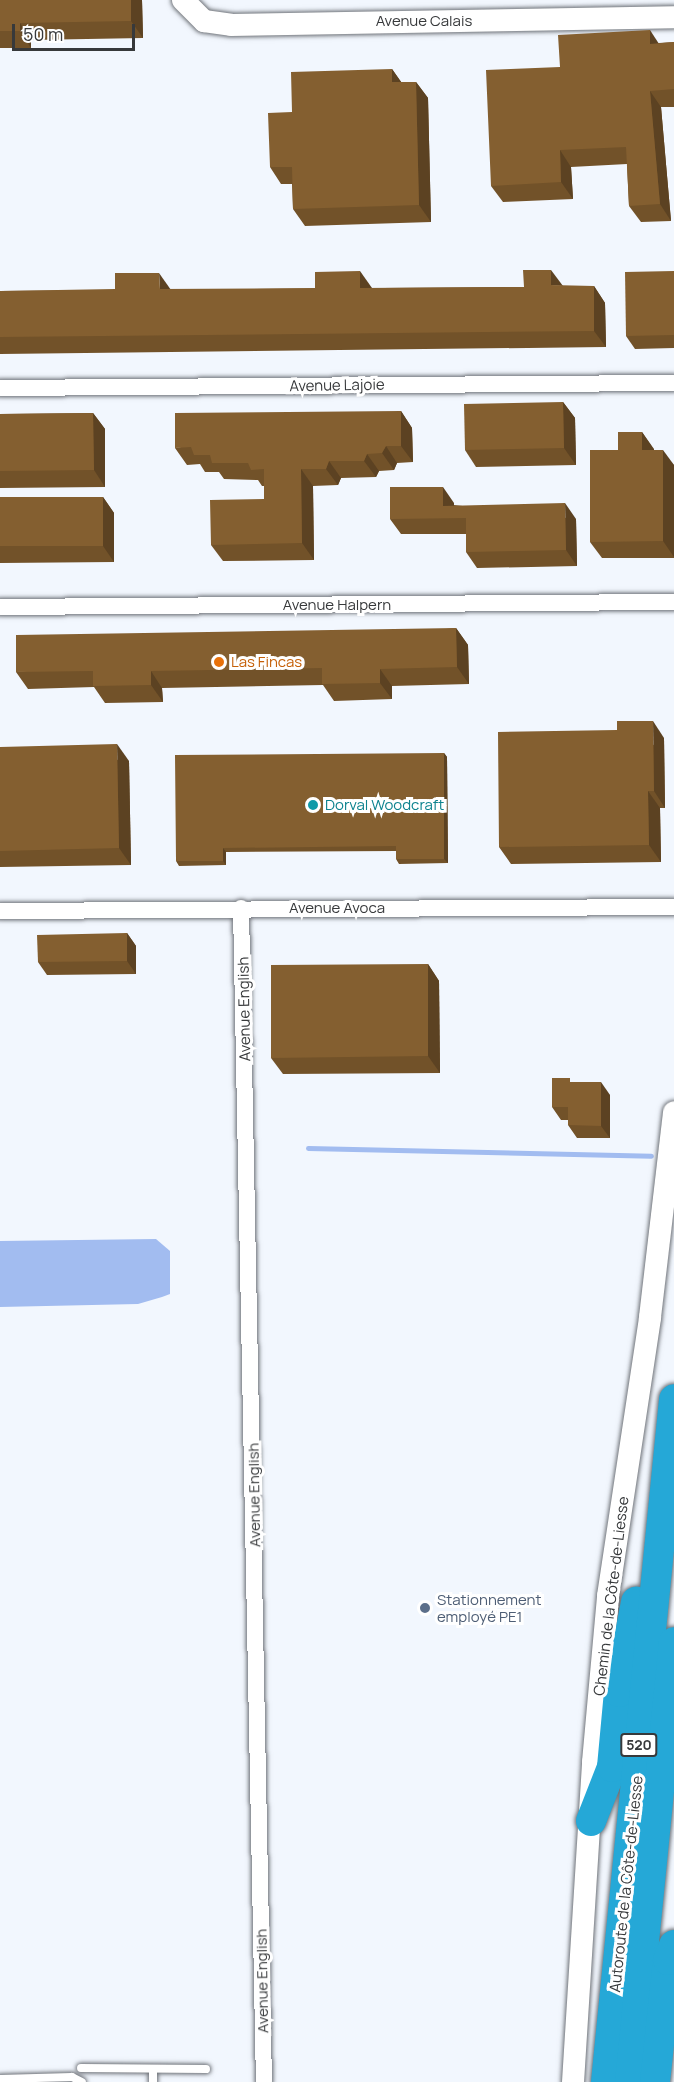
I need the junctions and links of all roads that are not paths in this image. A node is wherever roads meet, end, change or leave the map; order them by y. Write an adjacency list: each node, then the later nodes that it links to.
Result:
1 (183, 0): 2 (main road, Avenue Calais)
2 (674, 17)
3 (674, 383): 4 (street, Avenue Lajoie)
4 (0, 388)
5 (674, 602): 6 (street, Avenue Halpern)
6 (0, 608)
7 (674, 907): 8 (street, Avenue Avoca)
8 (242, 908): 9 (street, Avenue Avoca); 21 (street, Avenue English)
9 (0, 911)
10 (674, 1112): 13 (main road, Chemin de la Côte-de-Liesse)
11 (674, 1403): 13 (highway); 23 (highway, Autoroute de la Côte-de-Liesse / 520)
12 (674, 1642): 24 (highway, Autoroute de la Côte-de-Liesse / 520)
13 (591, 1821): 22 (main road, Chemin de la Côte-de-Liesse)
14 (674, 1945): 25 (highway)
15 (81, 2068): 16 (lane)
16 (153, 2068): 17 (lane); 20 (lane)
17 (206, 2069)
18 (0, 2079): 19 (lane)
19 (81, 2082)
20 (153, 2082)
21 (264, 2082)
22 (573, 2082)
23 (606, 2082)
24 (630, 2082)
25 (655, 2082)

